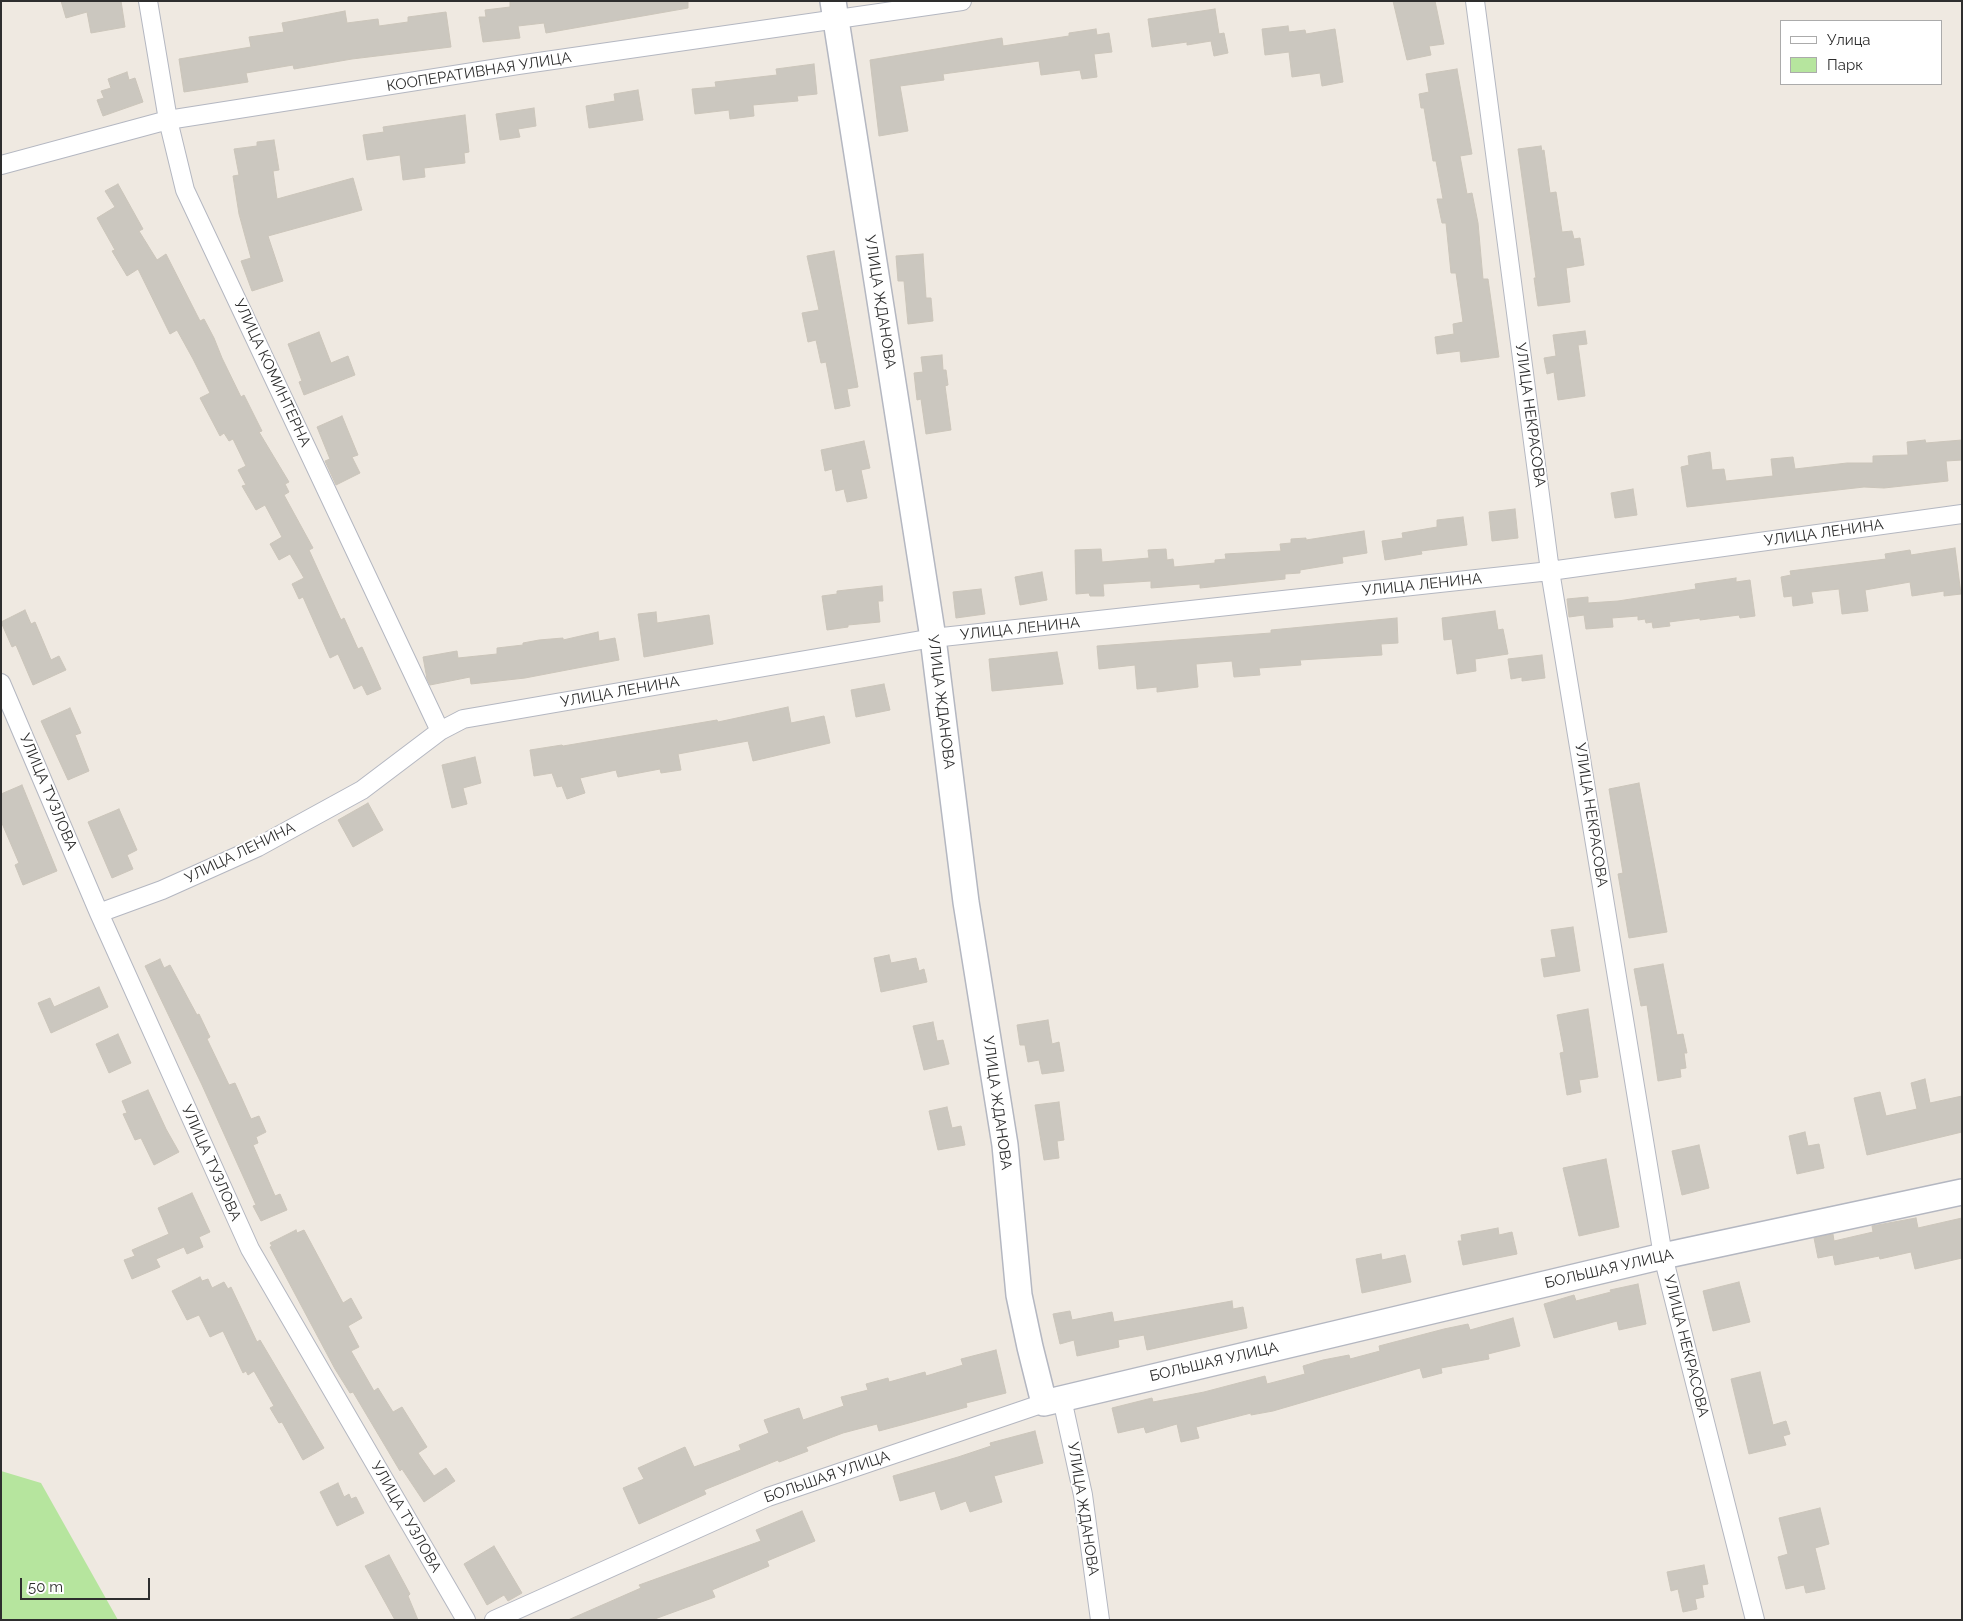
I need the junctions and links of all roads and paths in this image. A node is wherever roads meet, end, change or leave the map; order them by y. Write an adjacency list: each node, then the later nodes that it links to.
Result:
1 (148, 1): 5 (street, УЛИЦА КОМИНТЕРНА)
2 (962, 1): 4 (street, КООПЕРАТИВНАЯ УЛИЦА)
3 (1475, 1): 8 (street, УЛИЦА НЕКРАСОВА)
4 (834, 10): 5 (street, КООПЕРАТИВНАЯ УЛИЦА); 9 (street, УЛИЦА ЖДАНОВА)
5 (168, 120): 6 (street, КООПЕРАТИВНАЯ УЛИЦА); 11 (street, УЛИЦА КОМИНТЕРНА)
6 (1, 165)
7 (1962, 514): 8 (street, УЛИЦА ЛЕНИНА)
8 (1550, 571): 9 (street, УЛИЦА ЛЕНИНА); 14 (street, УЛИЦА НЕКРАСОВА)
9 (933, 638): 11 (street, УЛИЦА ЛЕНИНА); 15 (street, УЛИЦА ЖДАНОВА)
10 (1, 682): 12 (street, УЛИЦА ТУЗЛОВА)
11 (440, 731): 12 (street, УЛИЦА ЛЕНИНА)
12 (99, 913): 16 (street, УЛИЦА ТУЗЛОВА)
13 (1962, 1192): 14 (street, БОЛЬШАЯ УЛИЦА)
14 (1663, 1256): 15 (street, БОЛЬШАЯ УЛИЦА); 19 (street, УЛИЦА НЕКРАСОВА)
15 (1053, 1401): 17 (street, БОЛЬШАЯ УЛИЦА); 18 (street, УЛИЦА ЖДАНОВА)
16 (466, 1620)
17 (494, 1620)
18 (1100, 1620)
19 (1755, 1620)

